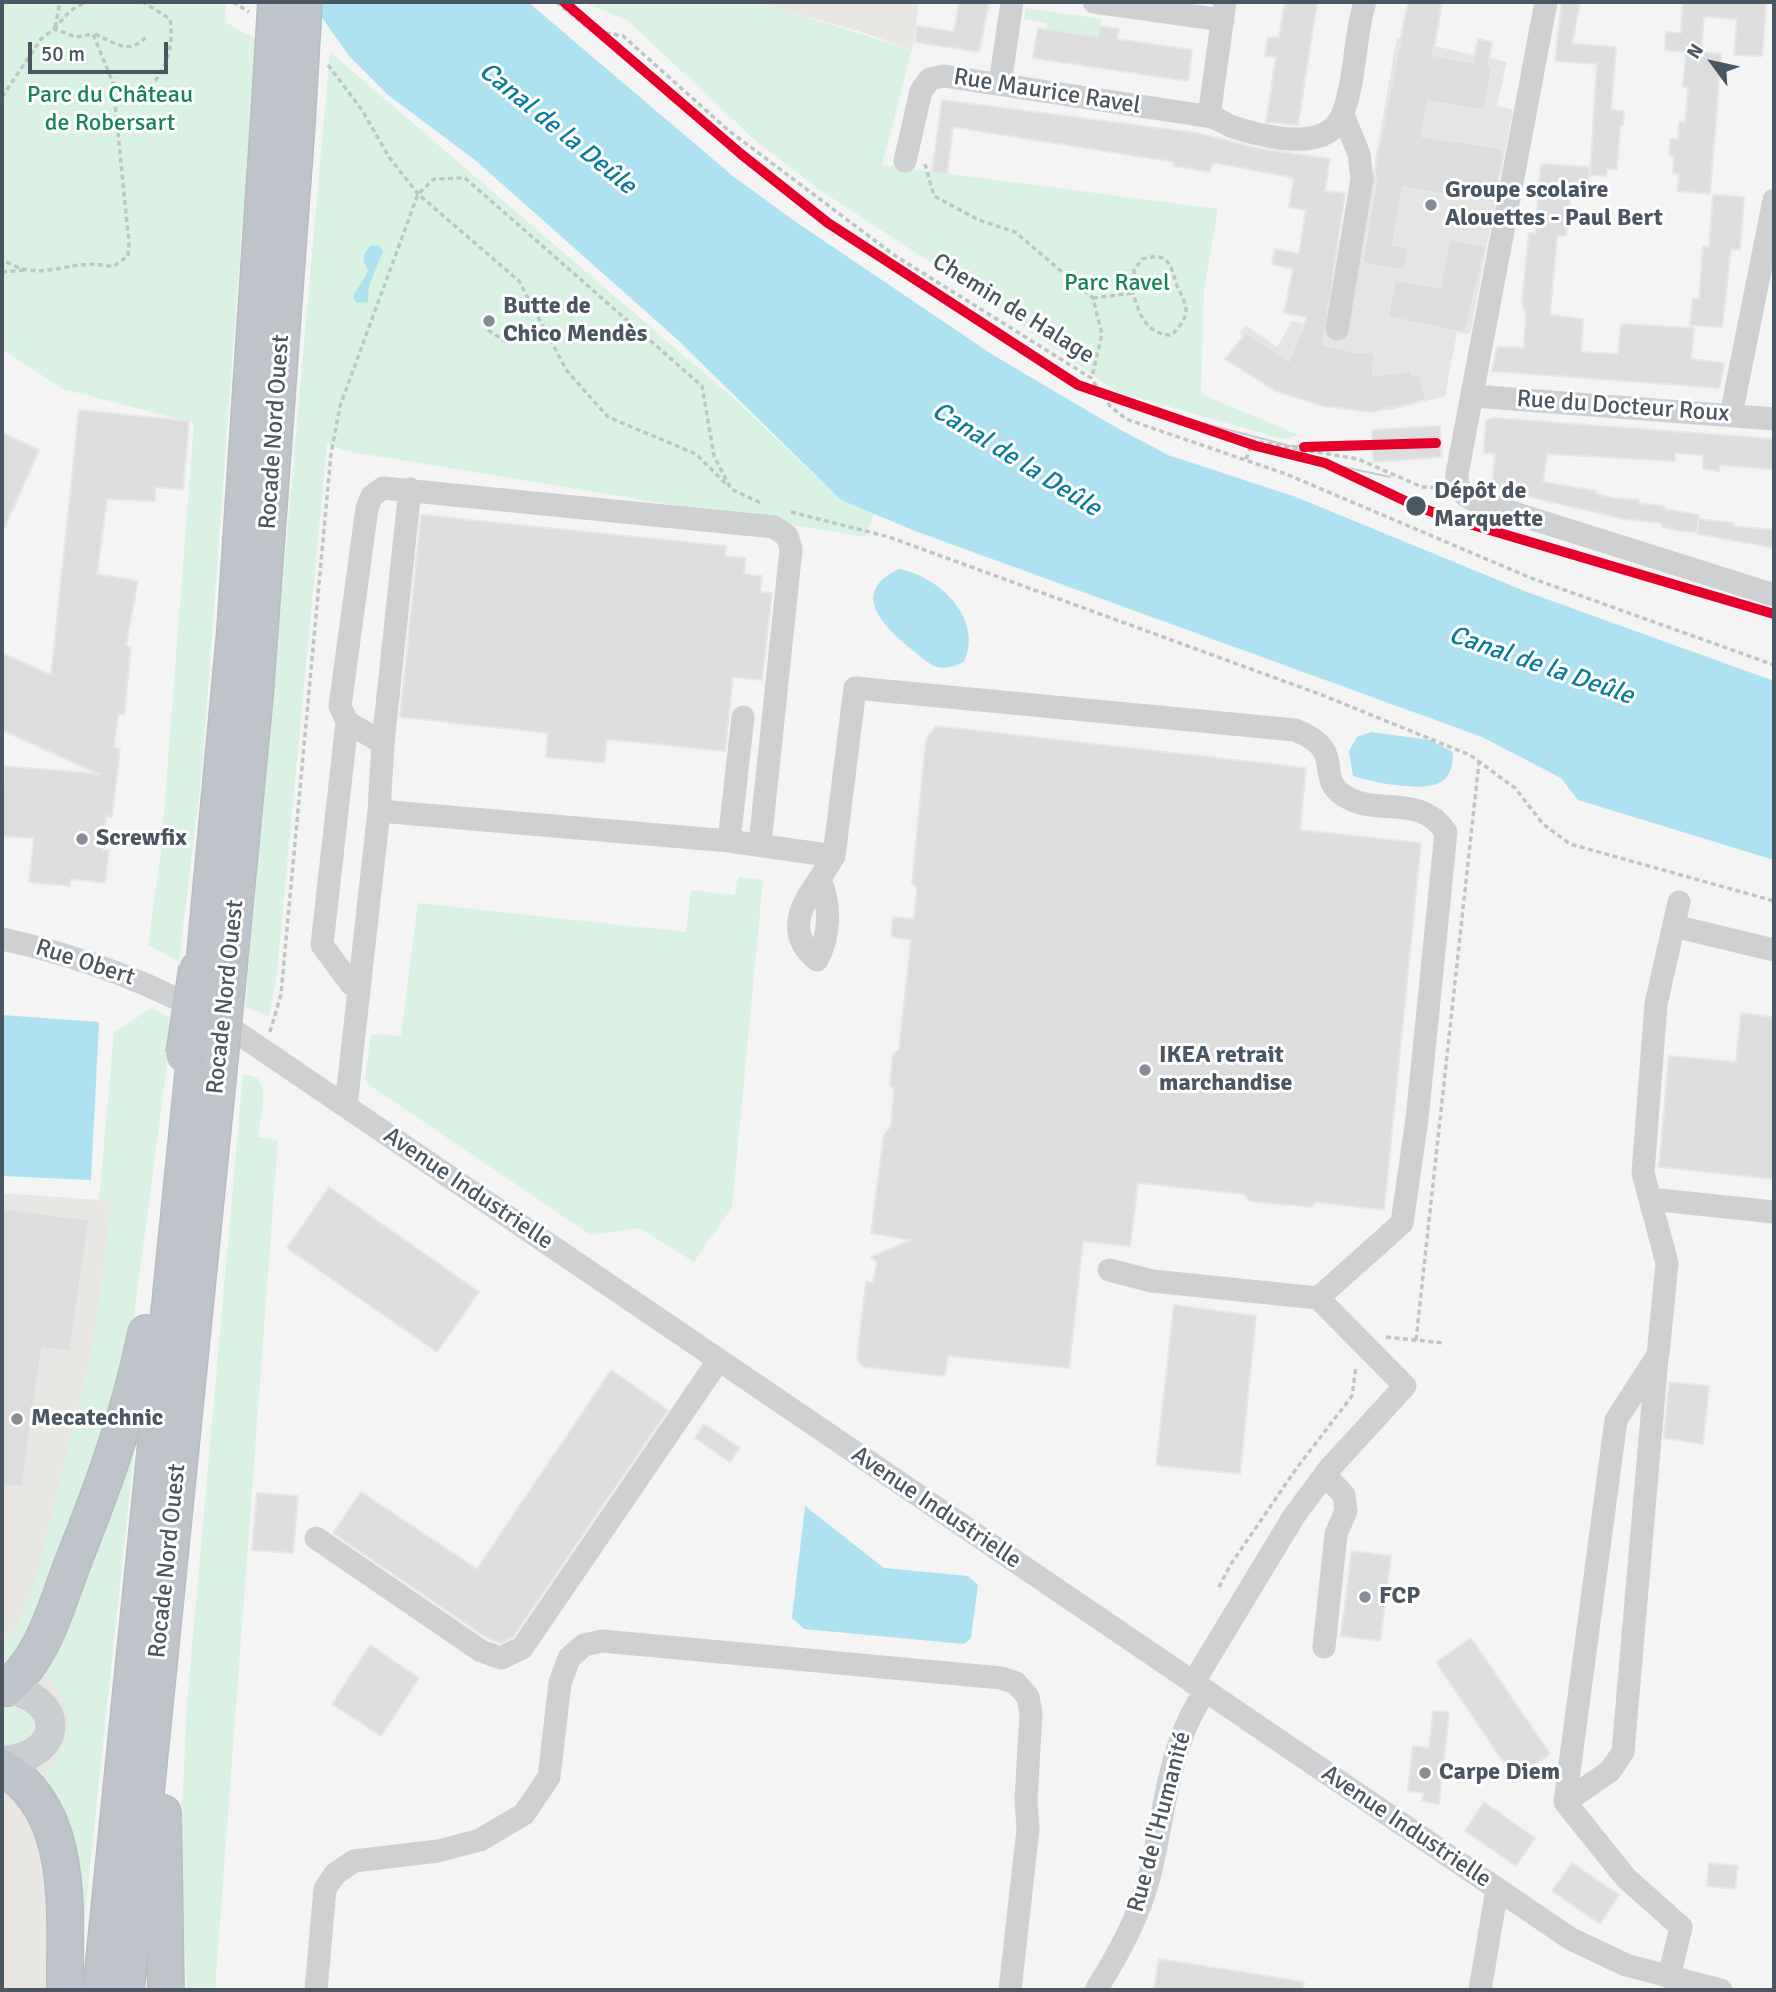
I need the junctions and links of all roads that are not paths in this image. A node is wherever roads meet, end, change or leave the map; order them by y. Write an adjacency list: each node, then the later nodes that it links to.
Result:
1 (304, 2): 9 (highway, Rocade Nord Ouest, bridge)
2 (1012, 2): 8 (street)
3 (1094, 2): 7 (street)
4 (1365, 2): 10 (street)
5 (1546, 2): 15 (street)
6 (265, 9): 9 (highway, Rocade Nord Ouest, bridge)
7 (1224, 11): 11 (street)
8 (1000, 84): 11 (street, Rue Maurice Ravel); 12 (street, Rue Maurice Ravel)
9 (283, 112): 32 (highway, Rocade Nord Ouest); 32 (highway, Rocade Nord Ouest)
10 (1343, 115): 11 (street, Rue Maurice Ravel); 14 (street)
11 (1209, 116)
12 (905, 161)
13 (1774, 200): 16 (street)
14 (1337, 329)
15 (1473, 396): 16 (street, Rue du Docteur Roux); 19 (street)
16 (1731, 415): 17 (street, Rue du Docteur Roux)
17 (1774, 419)
18 (410, 489): 21 (street); 22 (street); 25 (street)
19 (1774, 595)
20 (743, 717): 24 (street)
21 (347, 722): 22 (street); 33 (street)
22 (383, 743): 23 (street)
23 (379, 811): 24 (street); 33 (street)
24 (729, 841): 25 (street)
25 (760, 844): 26 (street)
26 (834, 856): 27 (street); 40 (street)
27 (820, 880)
28 (1679, 902): 29 (street)
29 (1674, 926): 31 (street); 37 (street)
30 (2, 939): 34 (street, Rue Obert)
31 (1774, 950)
32 (210, 966): 35 (highway, Rocade Nord Ouest, bridge)
33 (359, 984): 36 (street)
34 (167, 992): 36 (street, Avenue Industrielle)
35 (199, 1059): 45 (highway, Rocade Nord Ouest); 48 (highway); 55 (highway, Rocade Nord Ouest)
36 (346, 1106): 42 (street, Avenue Industrielle)
37 (1650, 1199): 38 (street); 41 (street)
38 (1774, 1212)
39 (1109, 1270): 40 (street)
40 (1318, 1298): 43 (street, Rue de l'Humanité)
41 (1658, 1355): 51 (street); 51 (street)
42 (718, 1361): 44 (street); 47 (street, Avenue Industrielle)
43 (1325, 1475): 46 (street); 47 (street, Rue de l'Humanité)
44 (316, 1538)
45 (163, 1607): 56 (highway, Rocade Nord Ouest); 57 (highway)
46 (1324, 1647)
47 (1199, 1687): 52 (street, Avenue Industrielle); 60 (street, Rue de l'Humanité)
48 (4, 1688): 49 (main road)
49 (2, 1761)
50 (2, 1767): 54 (highway)
51 (1565, 1802): 53 (street)
52 (1497, 1889): 53 (street, Avenue Industrielle); 61 (street)
53 (1669, 1977): 62 (street, Avenue Industrielle)
54 (65, 1990)
55 (101, 1990)
56 (126, 1990)
57 (166, 1990)
58 (316, 1990): 59 (street)
59 (1010, 1990)
60 (1096, 1990)
61 (1480, 1990)
62 (1721, 1990)

